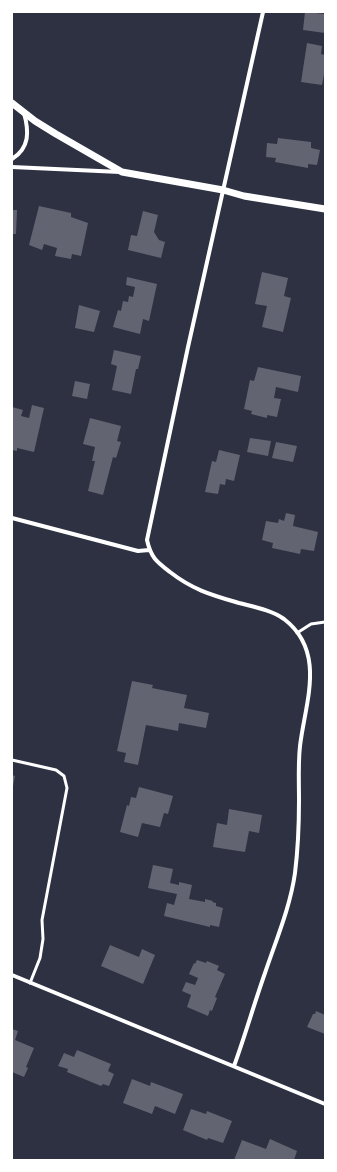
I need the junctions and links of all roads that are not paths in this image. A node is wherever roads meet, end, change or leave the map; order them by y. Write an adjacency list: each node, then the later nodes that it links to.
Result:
1 (263, 12): 7 (street)
2 (12, 103): 3 (street)
3 (24, 112): 4 (street); 6 (street)
4 (12, 159)
5 (12, 167): 6 (street)
6 (122, 172): 7 (street)
7 (222, 190): 8 (street); 10 (street)
8 (325, 209)
9 (12, 518): 10 (street)
10 (149, 550): 12 (street)
11 (325, 622): 12 (lane)
12 (297, 633): 16 (street)
13 (12, 760): 15 (lane)
14 (12, 975): 15 (street)
15 (30, 982): 16 (street)
16 (234, 1066): 17 (street)
17 (325, 1104)

